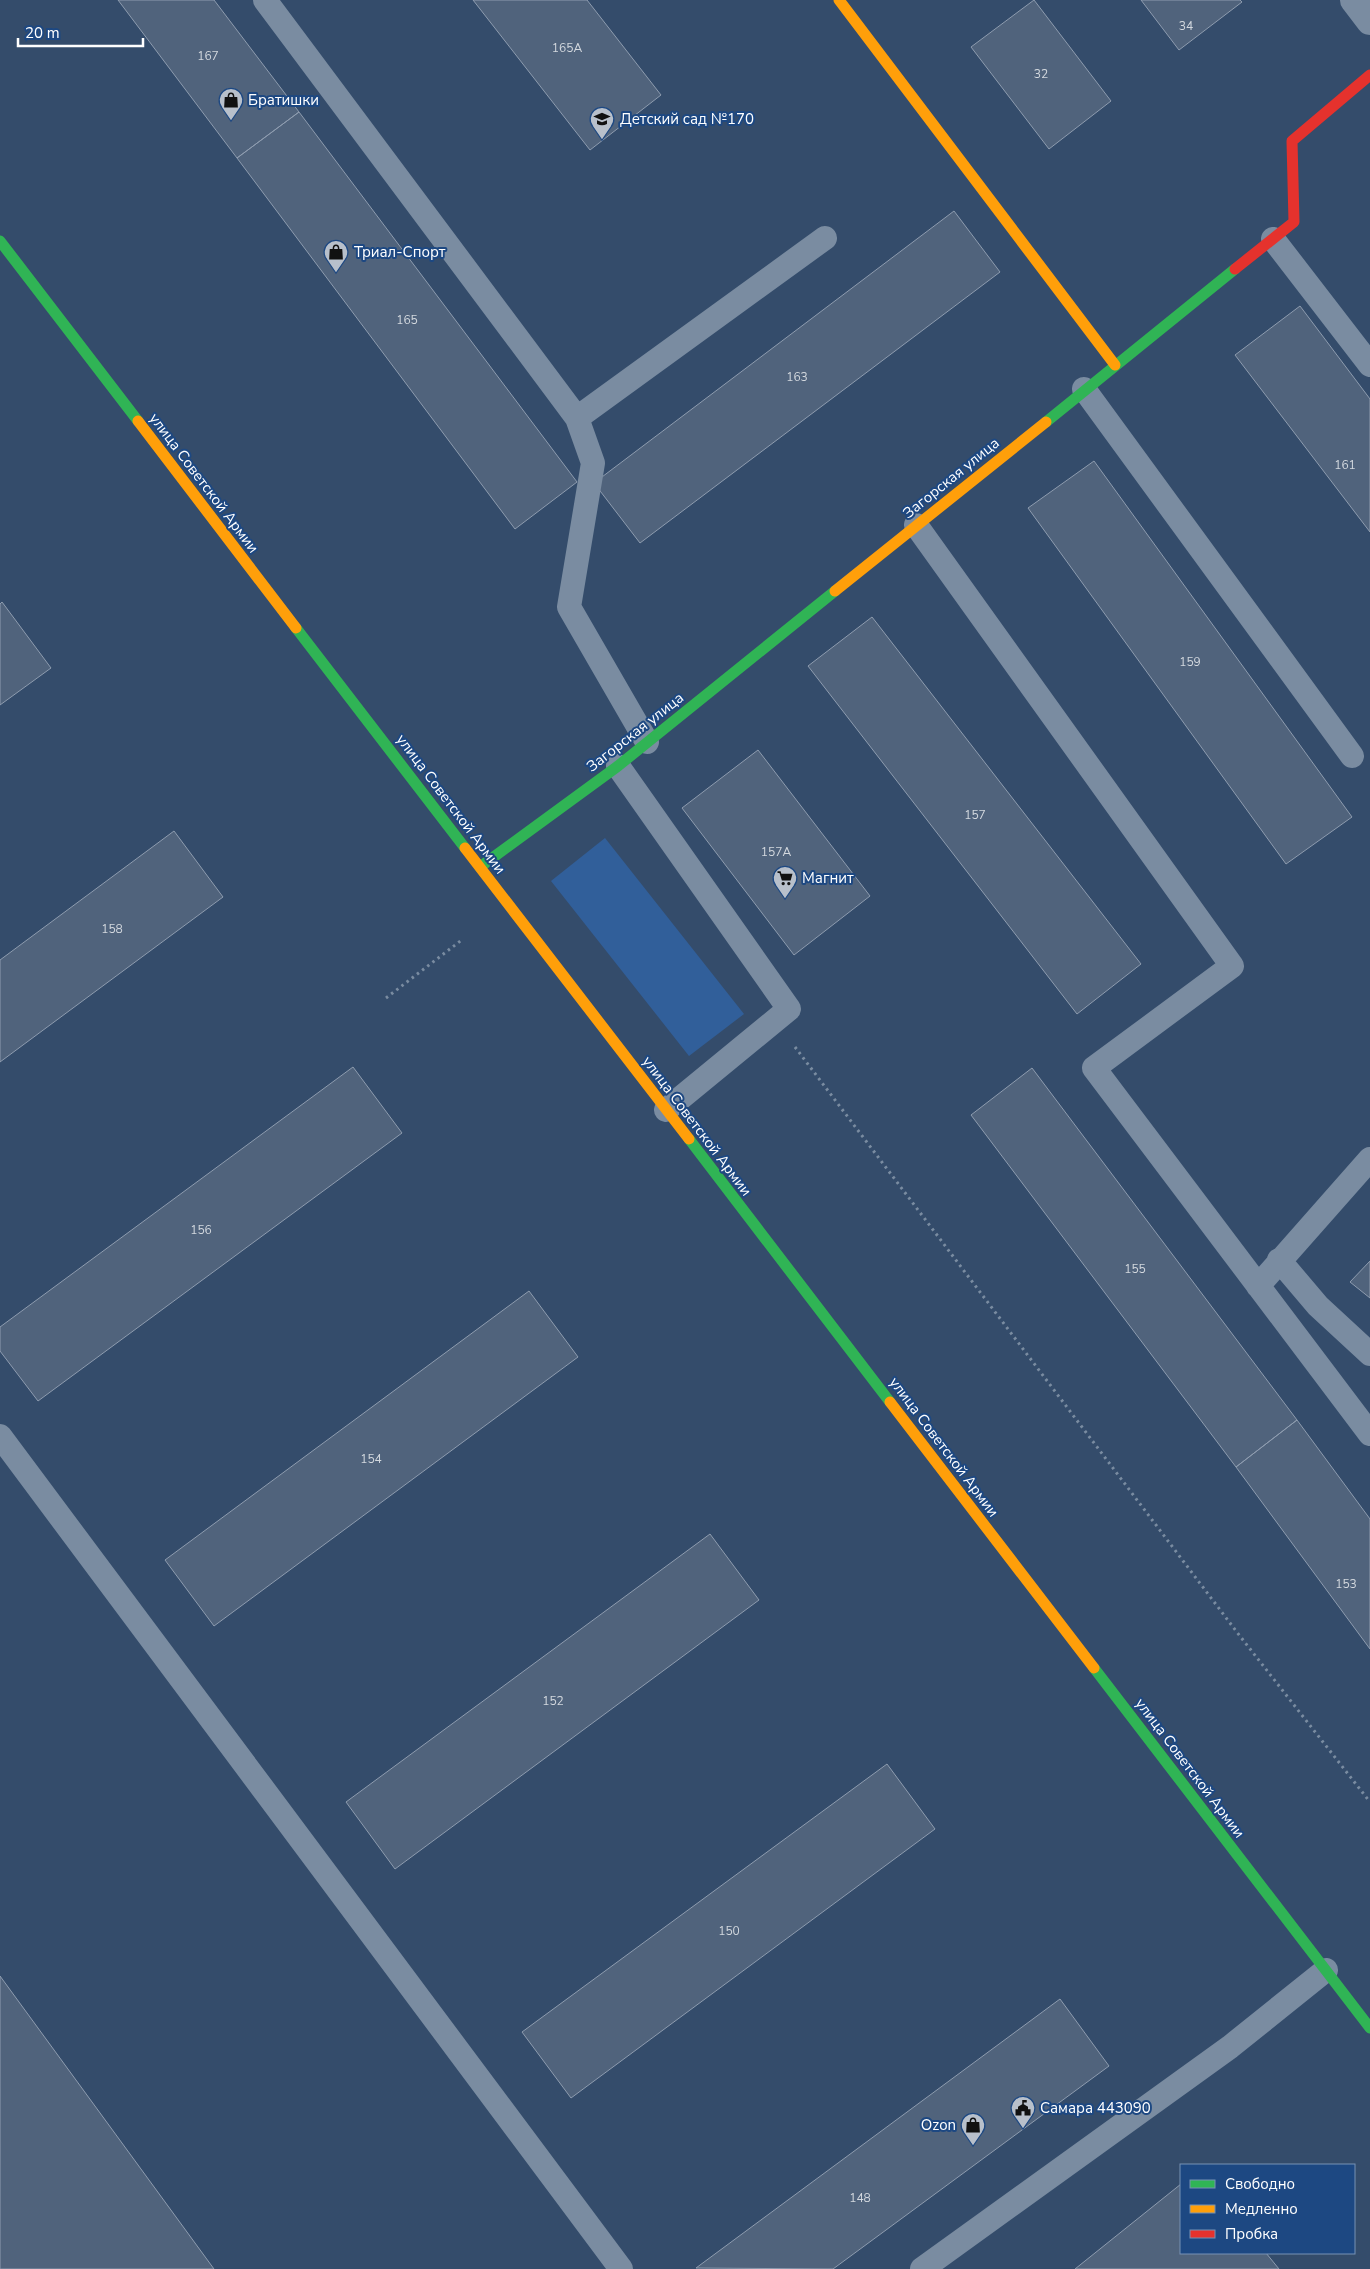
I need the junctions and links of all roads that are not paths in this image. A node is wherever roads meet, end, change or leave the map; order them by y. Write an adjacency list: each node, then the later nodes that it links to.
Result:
1 (265, 0): 12 (lane)
2 (839, 0): 9 (main road)
3 (1354, 0): 4 (street)
4 (1370, 21)
5 (1370, 75): 7 (main road, Загорская улица)
6 (824, 238): 12 (lane)
7 (1273, 239): 9 (main road, Загорская улица); 10 (lane)
8 (0, 241): 17 (main road, улица Советской Армии)
9 (1115, 365): 11 (main road, Загорская улица)
10 (1370, 365)
11 (1084, 389): 13 (main road, Загорская улица); 15 (lane)
12 (577, 418): 14 (lane)
13 (916, 525): 14 (main road, Загорская улица); 21 (lane)
14 (648, 742): 16 (main road, Загорская улица)
15 (1352, 756)
16 (618, 766): 17 (main road, Загорская улица); 18 (lane)
17 (480, 867): 18 (main road, улица Советской Армии)
18 (666, 1110): 25 (main road, улица Советской Армии)
19 (1370, 1159): 20 (lane)
20 (1279, 1260): 21 (lane); 22 (lane)
21 (1258, 1286): 23 (lane)
22 (1370, 1354)
23 (1370, 1434)
24 (0, 1436): 27 (lane)
25 (1326, 1970): 26 (main road, улица Советской Армии); 28 (lane)
26 (1370, 2028)
27 (621, 2269)
28 (922, 2269)

